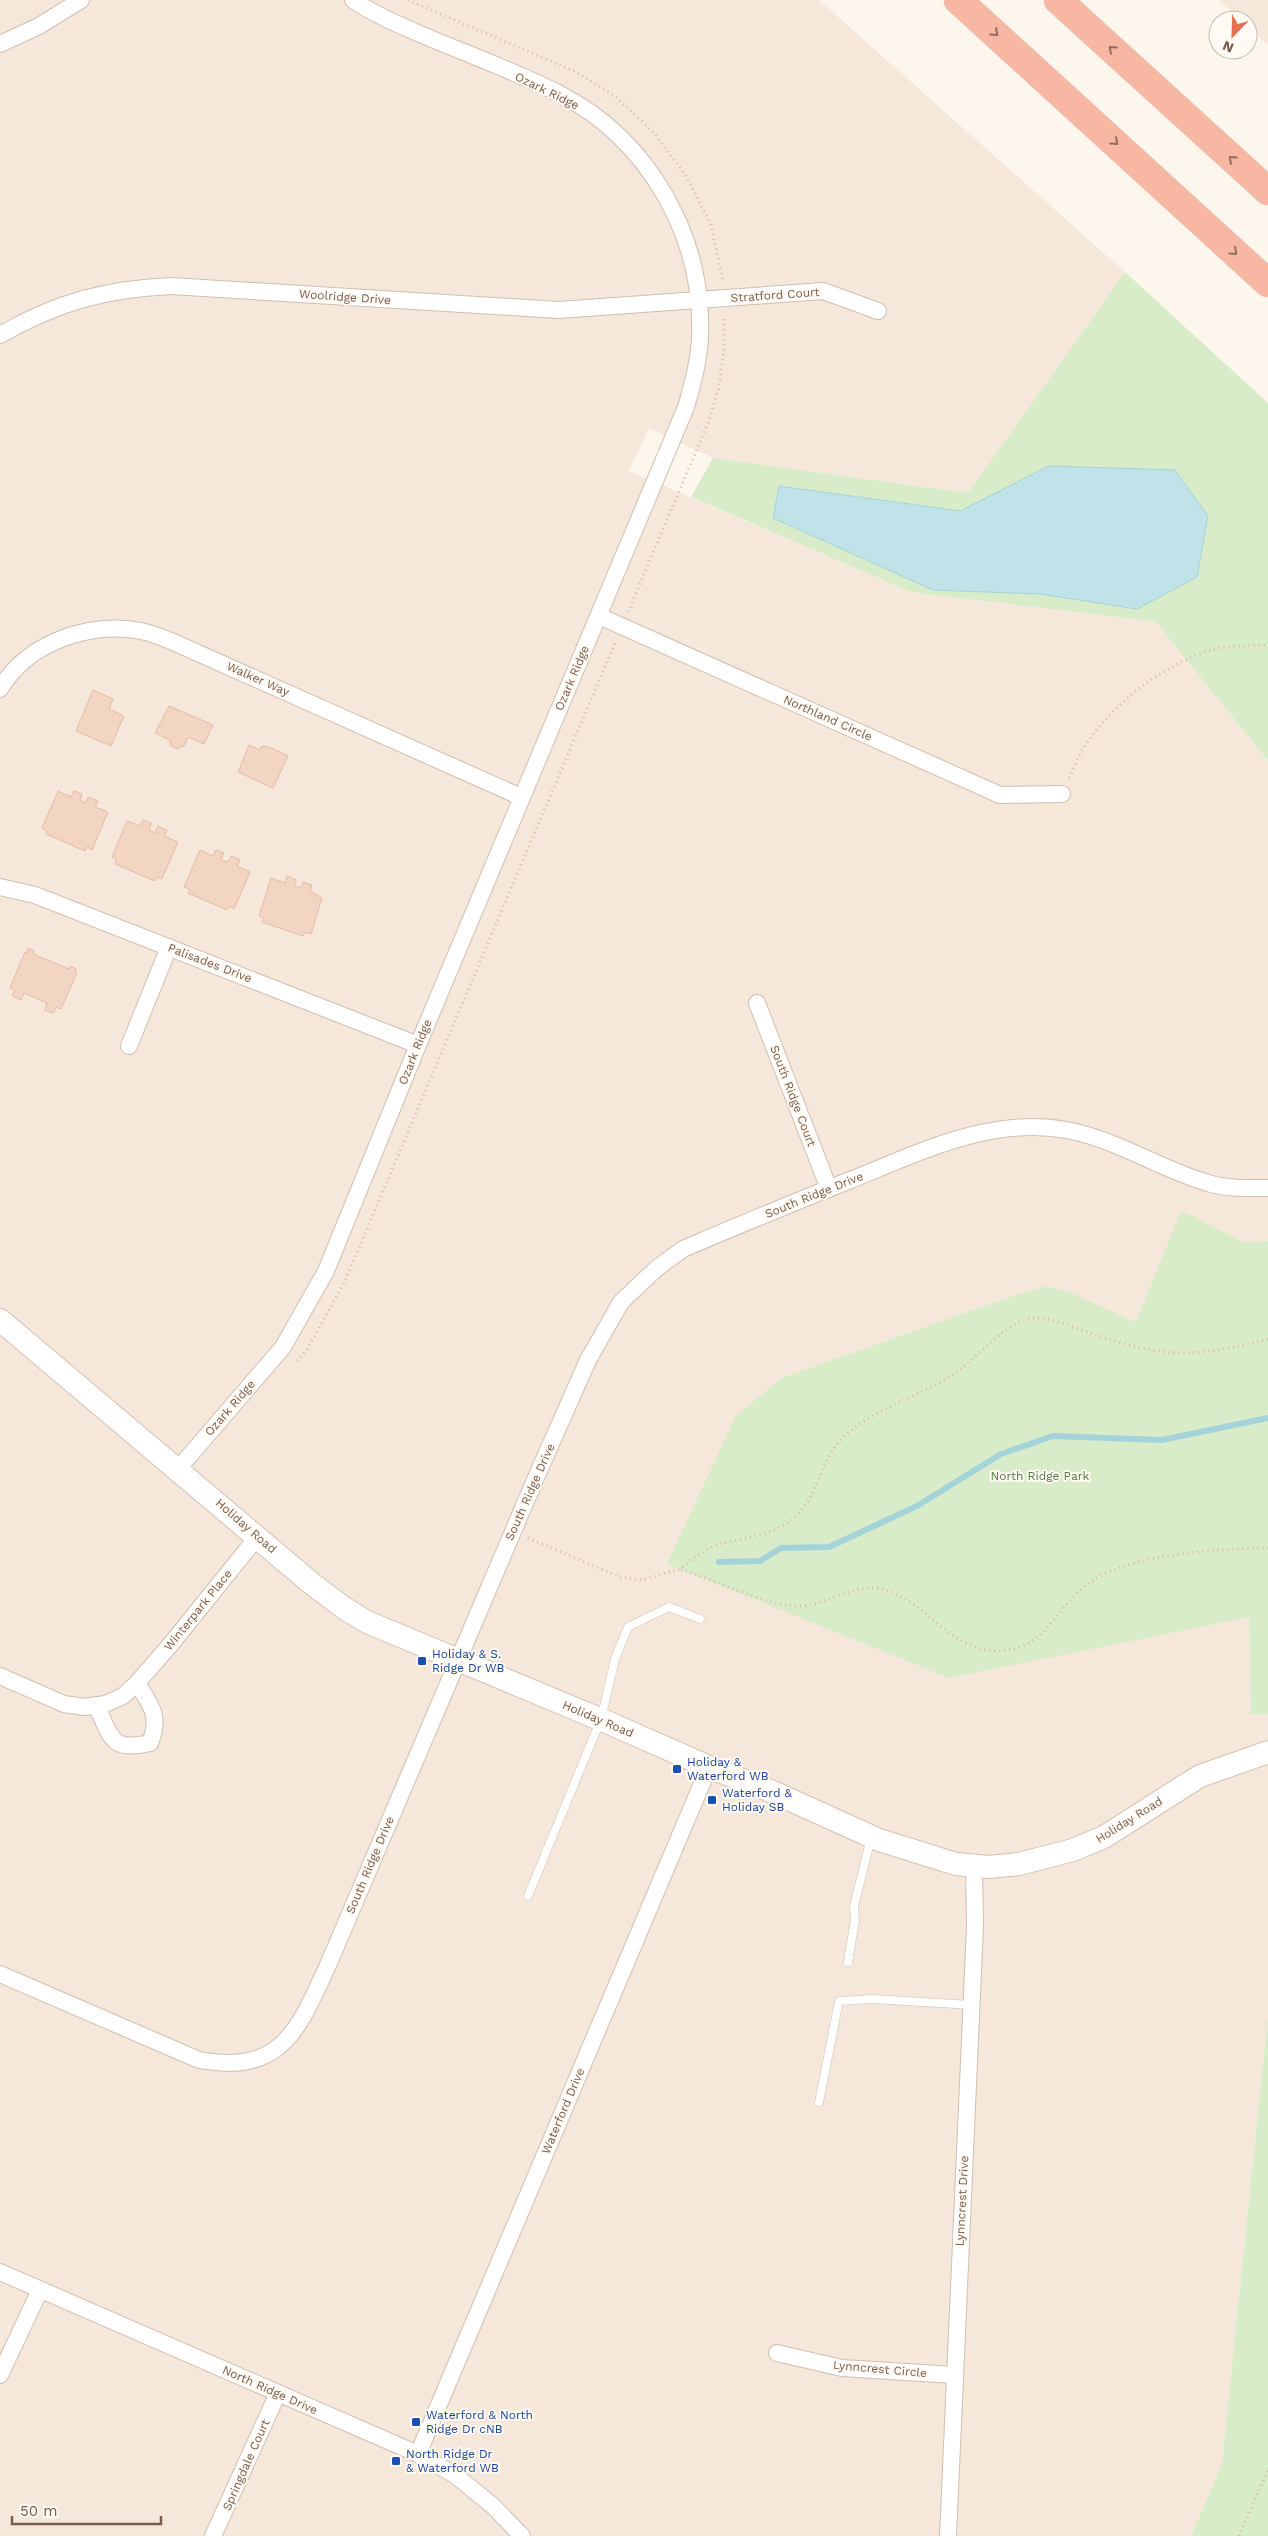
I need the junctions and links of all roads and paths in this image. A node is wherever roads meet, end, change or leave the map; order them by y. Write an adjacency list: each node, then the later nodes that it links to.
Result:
1 (80, 0): 6 (street)
2 (353, 0): 10 (street, Ozark Ridge)
3 (408, 0): 7 (path)
4 (958, 0): 9 (highway, one-way to 9)
5 (1058, 0): 8 (highway, one-way to 5)
6 (0, 44)
7 (615, 96)
8 (1268, 192)
9 (1268, 282)
10 (699, 301): 11 (street, Stratford Court); 12 (street, Woolridge Drive); 14 (street, Ozark Ridge)
11 (878, 311)
12 (0, 334)
13 (724, 349): 15 (path)
14 (599, 616): 15 (street, Northland Circle); 19 (street, Ozark Ridge)
15 (621, 627): 18 (street, Northland Circle); 29 (path)
16 (1268, 645): 18 (path)
17 (0, 689): 19 (street, Walker Way)
18 (1062, 794)
19 (521, 797): 23 (street, Ozark Ridge)
20 (0, 887): 21 (street, Palisades Drive)
21 (169, 947): 23 (street, Palisades Drive); 24 (street)
22 (757, 1003): 26 (street, South Ridge Court)
23 (418, 1045): 30 (street, Ozark Ridge)
24 (129, 1046)
25 (1268, 1188): 26 (street, South Ridge Drive)
26 (829, 1189): 31 (street, South Ridge Drive)
27 (0, 1320): 30 (street, Holiday Road)
28 (1268, 1339): 34 (path)
29 (294, 1364)
30 (178, 1469): 32 (street, Holiday Road)
31 (513, 1531): 34 (path); 36 (street, South Ridge Drive)
32 (258, 1536): 36 (street, Holiday Road); 38 (street, Winterpark Place)
33 (1268, 1548): 34 (path)
34 (680, 1569)
35 (700, 1619): 40 (lane)
36 (458, 1660): 40 (street, Holiday Road); 47 (street, South Ridge Drive)
37 (0, 1676): 39 (street, Winterpark Place)
38 (137, 1683): 39 (street, Winterpark Place); 39 (street)
39 (96, 1705)
40 (601, 1720): 42 (street, Holiday Road); 45 (lane)
41 (1268, 1752): 44 (street, Holiday Road)
42 (709, 1768): 43 (street, Holiday Road); 56 (street, Waterford Drive)
43 (872, 1836): 44 (street, Holiday Road); 46 (lane)
44 (974, 1867): 48 (street, Lynncrest Drive)
45 (528, 1896)
46 (848, 1962)
47 (0, 1974)
48 (971, 2005): 49 (lane); 54 (street, Lynncrest Drive)
49 (819, 2102)
50 (0, 2272): 51 (street, North Ridge Drive)
51 (40, 2290): 53 (street); 55 (street, North Ridge Drive)
52 (777, 2353): 54 (street, Lynncrest Circle)
53 (0, 2375)
54 (954, 2375): 60 (street, Lynncrest Drive)
55 (278, 2393): 56 (street, North Ridge Drive); 58 (street, Springdale Court)
56 (418, 2454): 59 (street, North Ridge Drive)
57 (1268, 2470): 61 (path)
58 (213, 2536)
59 (522, 2536)
60 (948, 2536)
61 (1239, 2536)

